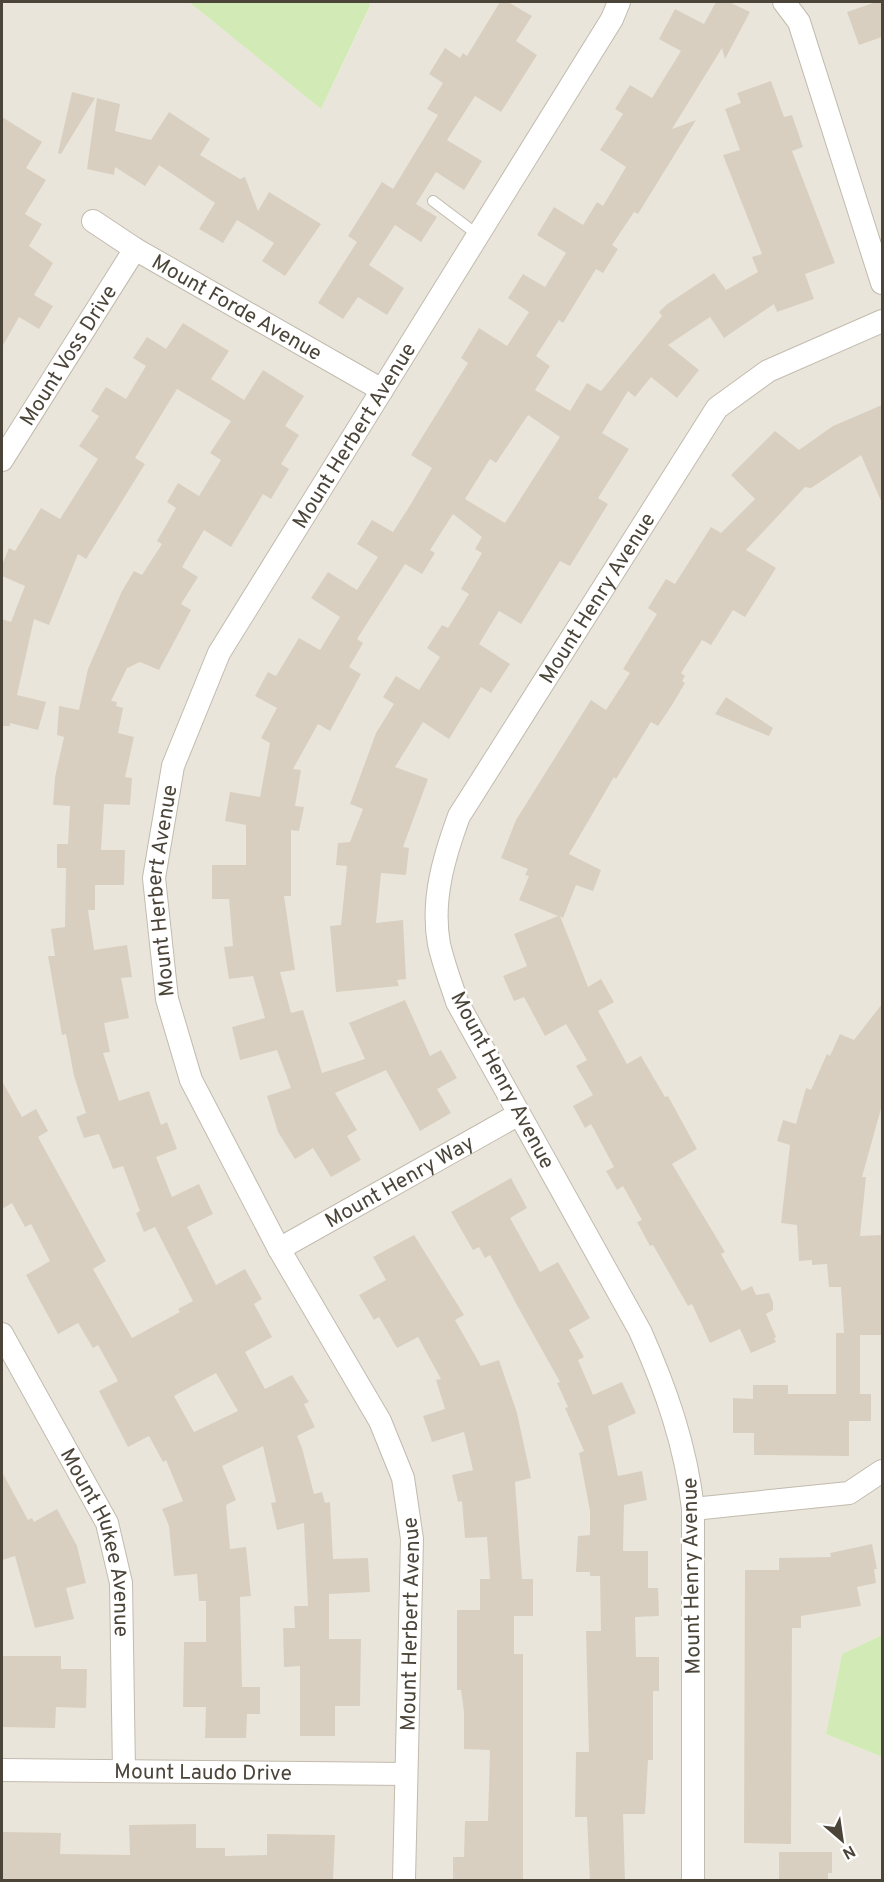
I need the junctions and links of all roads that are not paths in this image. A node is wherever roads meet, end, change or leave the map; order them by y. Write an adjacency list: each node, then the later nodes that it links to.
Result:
1 (619, 2): 5 (street, Mount Herbert Avenue)
2 (784, 2): 7 (street)
3 (433, 201): 5 (lane)
4 (93, 221): 6 (street, Mount Forde Avenue)
5 (478, 235): 9 (street, Mount Herbert Avenue)
6 (135, 249): 9 (street, Mount Forde Avenue); 10 (street, Mount Voss Drive)
7 (882, 283)
8 (882, 321): 11 (street, Mount Henry Avenue)
9 (382, 390): 12 (street, Mount Herbert Avenue)
10 (2, 460)
11 (519, 1114): 12 (street, Mount Henry Way); 15 (street, Mount Henry Avenue)
12 (279, 1249): 18 (street, Mount Herbert Avenue)
13 (2, 1334): 17 (street, Mount Hukee Avenue)
14 (882, 1471): 15 (street)
15 (693, 1509): 20 (street, Mount Henry Avenue)
16 (2, 1770): 17 (street, Mount Laudo Drive)
17 (124, 1771): 18 (street, Mount Laudo Drive)
18 (405, 1774): 19 (street, Mount Herbert Avenue)
19 (404, 1881)
20 (693, 1881)

